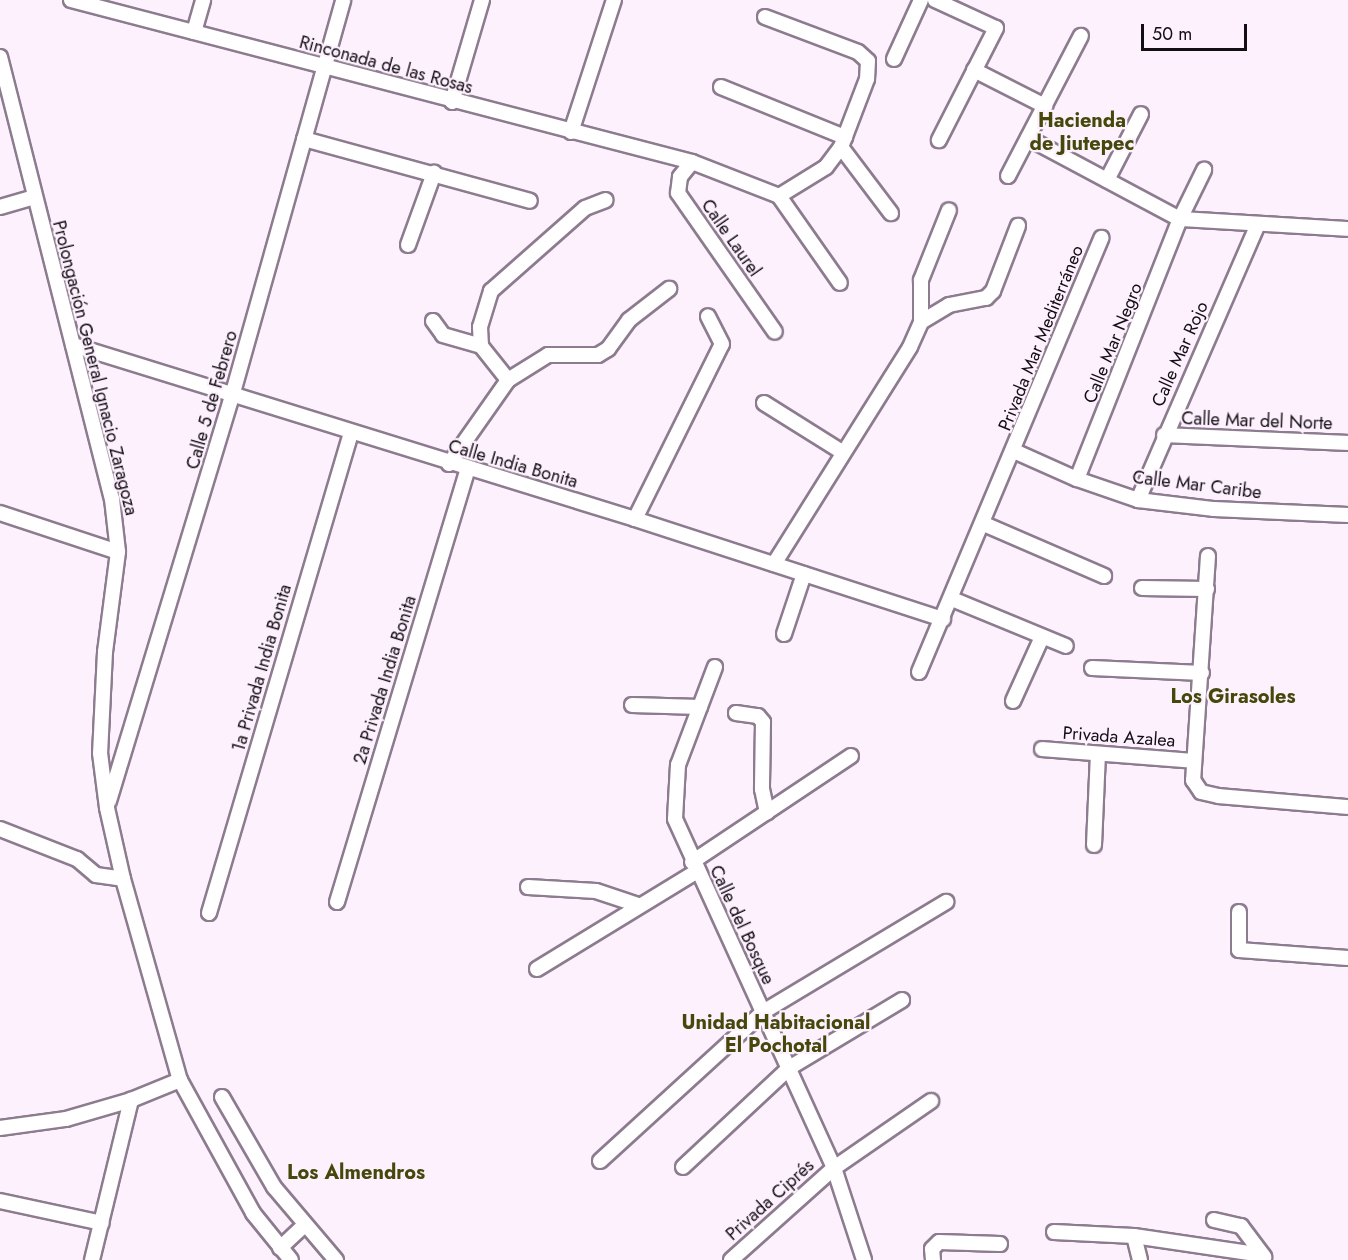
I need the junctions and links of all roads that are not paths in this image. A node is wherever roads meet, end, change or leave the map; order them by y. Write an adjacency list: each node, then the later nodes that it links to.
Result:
1 (71, 0): 9 (street, Rinconada de las Rosas)
2 (203, 0): 9 (street)
3 (343, 0): 13 (street, Calle 5 de Febrero)
4 (482, 0): 16 (street)
5 (614, 0): 19 (street)
6 (921, 0): 12 (street)
7 (935, 0): 14 (street)
8 (765, 17): 23 (street)
9 (194, 32): 13 (street, Rinconada de las Rosas)
10 (1081, 36): 17 (street)
11 (0, 57): 30 (street, Prolongación General Ignacio Zaragoza)
12 (894, 59)
13 (324, 67): 16 (street, Rinconada de las Rosas); 21 (street, Calle 5 de Febrero)
14 (974, 70): 17 (street); 22 (street)
15 (722, 87): 23 (street)
16 (452, 102): 19 (street, Rinconada de las Rosas)
17 (1045, 106): 20 (street)
18 (1141, 114): 28 (street)
19 (571, 132): 24 (street, Rinconada de las Rosas)
20 (1028, 138): 27 (street); 28 (street)
21 (304, 139): 26 (street); 51 (street, Calle 5 de Febrero)
22 (939, 140)
23 (843, 142): 29 (street); 35 (street)
24 (692, 162): 29 (street, Rinconada de las Rosas); 47 (street, Calle Laurel)
25 (1204, 170): 36 (street, Calle Mar Negro)
26 (434, 173): 32 (street); 41 (street)
27 (1008, 176)
28 (1107, 180): 36 (street)
29 (779, 196): 42 (street)
30 (34, 197): 33 (street); 48 (street, Prolongación General Ignacio Zaragoza)
31 (606, 200): 49 (street)
32 (530, 201)
33 (0, 207)
34 (949, 210): 46 (street)
35 (891, 213)
36 (1180, 219): 37 (street); 60 (street, Calle Mar Negro)
37 (1258, 224): 39 (street); 54 (street, Calle Mar Rojo)
38 (1018, 226): 46 (street)
39 (1348, 230)
40 (1101, 238): 56 (street, Privada Mar Mediterráneo)
41 (408, 245)
42 (840, 283)
43 (669, 289): 50 (street)
44 (708, 316): 64 (street)
45 (434, 321): 49 (street)
46 (921, 322): 57 (street)
47 (775, 332)
48 (73, 345): 51 (street, Calle India Bonita); 66 (street, Prolongación General Ignacio Zaragoza)
49 (481, 346): 50 (street)
50 (508, 380): 58 (street)
51 (232, 396): 53 (street, Calle India Bonita); 91 (street, Calle 5 de Febrero)
52 (764, 404): 57 (street)
53 (351, 433): 58 (street, Calle India Bonita); 102 (street, 1a Privada India Bonita)
54 (1164, 435): 55 (street, Calle Mar del Norte); 61 (street, Calle Mar Rojo)
55 (1348, 443)
56 (1014, 451): 60 (street, Calle Mar Caribe); 65 (street, Privada Mar Mediterráneo)
57 (842, 452): 68 (street)
58 (448, 464): 59 (street, Calle India Bonita)
59 (468, 469): 64 (street, Calle India Bonita); 98 (street, 2a Privada India Bonita)
60 (1077, 479): 61 (street, Calle Mar Caribe)
61 (1138, 500): 63 (street, Calle Mar Caribe)
62 (0, 513): 66 (street)
63 (1348, 515)
64 (635, 519): 68 (street, Calle India Bonita)
65 (984, 524): 70 (street); 73 (street, Privada Mar Mediterráneo)
66 (118, 552): 91 (street, Prolongación General Ignacio Zaragoza)
67 (1208, 556): 72 (street)
68 (774, 564): 69 (street, Calle India Bonita)
69 (804, 574): 74 (street, Calle India Bonita); 75 (street)
70 (1104, 576)
71 (1142, 588): 72 (street)
72 (1207, 589): 81 (street)
73 (952, 599): 74 (street, Privada Mar Mediterráneo); 76 (street)
74 (943, 619): 80 (street)
75 (784, 634)
76 (1042, 637): 77 (street); 82 (street)
77 (1066, 646)
78 (715, 667): 84 (street, Calle del Bosque)
79 (1092, 668): 81 (street)
80 (919, 672)
81 (1202, 673): 89 (street)
82 (1013, 701)
83 (632, 705): 84 (street)
84 (700, 707): 95 (street, Calle del Bosque)
85 (736, 713): 92 (street)
86 (1042, 750): 87 (street, Privada Azalea)
87 (1098, 754): 89 (street, Privada Azalea); 94 (street)
88 (851, 756): 92 (street)
89 (1193, 761): 90 (street)
90 (1348, 807)
91 (107, 808): 96 (street, Prolongación General Ignacio Zaragoza)
92 (767, 812): 95 (street)
93 (0, 829): 96 (street)
94 (1094, 845)
95 (694, 867): 100 (street); 106 (street, Calle del Bosque)
96 (123, 879): 108 (street, Prolongación General Ignacio Zaragoza)
97 (528, 887): 100 (street)
98 (337, 902)
99 (946, 902): 106 (street)
100 (638, 905): 104 (street)
101 (1239, 912): 103 (street)
102 (209, 913)
103 (1348, 958)
104 (537, 969)
105 (902, 1000): 107 (street)
106 (763, 1012): 107 (street, Calle del Bosque); 113 (street)
107 (789, 1068): 114 (street); 115 (street, Calle del Bosque)
108 (180, 1080): 110 (street); 123 (street, Prolongación General Ignacio Zaragoza)
109 (222, 1097): 119 (street)
110 (130, 1100): 112 (street); 118 (street)
111 (931, 1101): 115 (street, Privada Ciprés)
112 (0, 1128)
113 (600, 1161)
114 (683, 1167)
115 (834, 1168): 129 (street, Privada Ciprés); 130 (street, Calle del Bosque)
116 (0, 1201): 118 (street)
117 (1214, 1220): 125 (street)
118 (102, 1223): 126 (street)
119 (304, 1226): 123 (street); 128 (street)
120 (1054, 1232): 121 (street)
121 (1134, 1236): 125 (street); 131 (street)
122 (1000, 1244): 124 (street)
123 (280, 1248): 127 (street, Prolongación General Ignacio Zaragoza)
124 (932, 1254)
125 (1264, 1257)
126 (92, 1260)
127 (291, 1260)
128 (336, 1260)
129 (730, 1260)
130 (864, 1260)
131 (1140, 1260)

